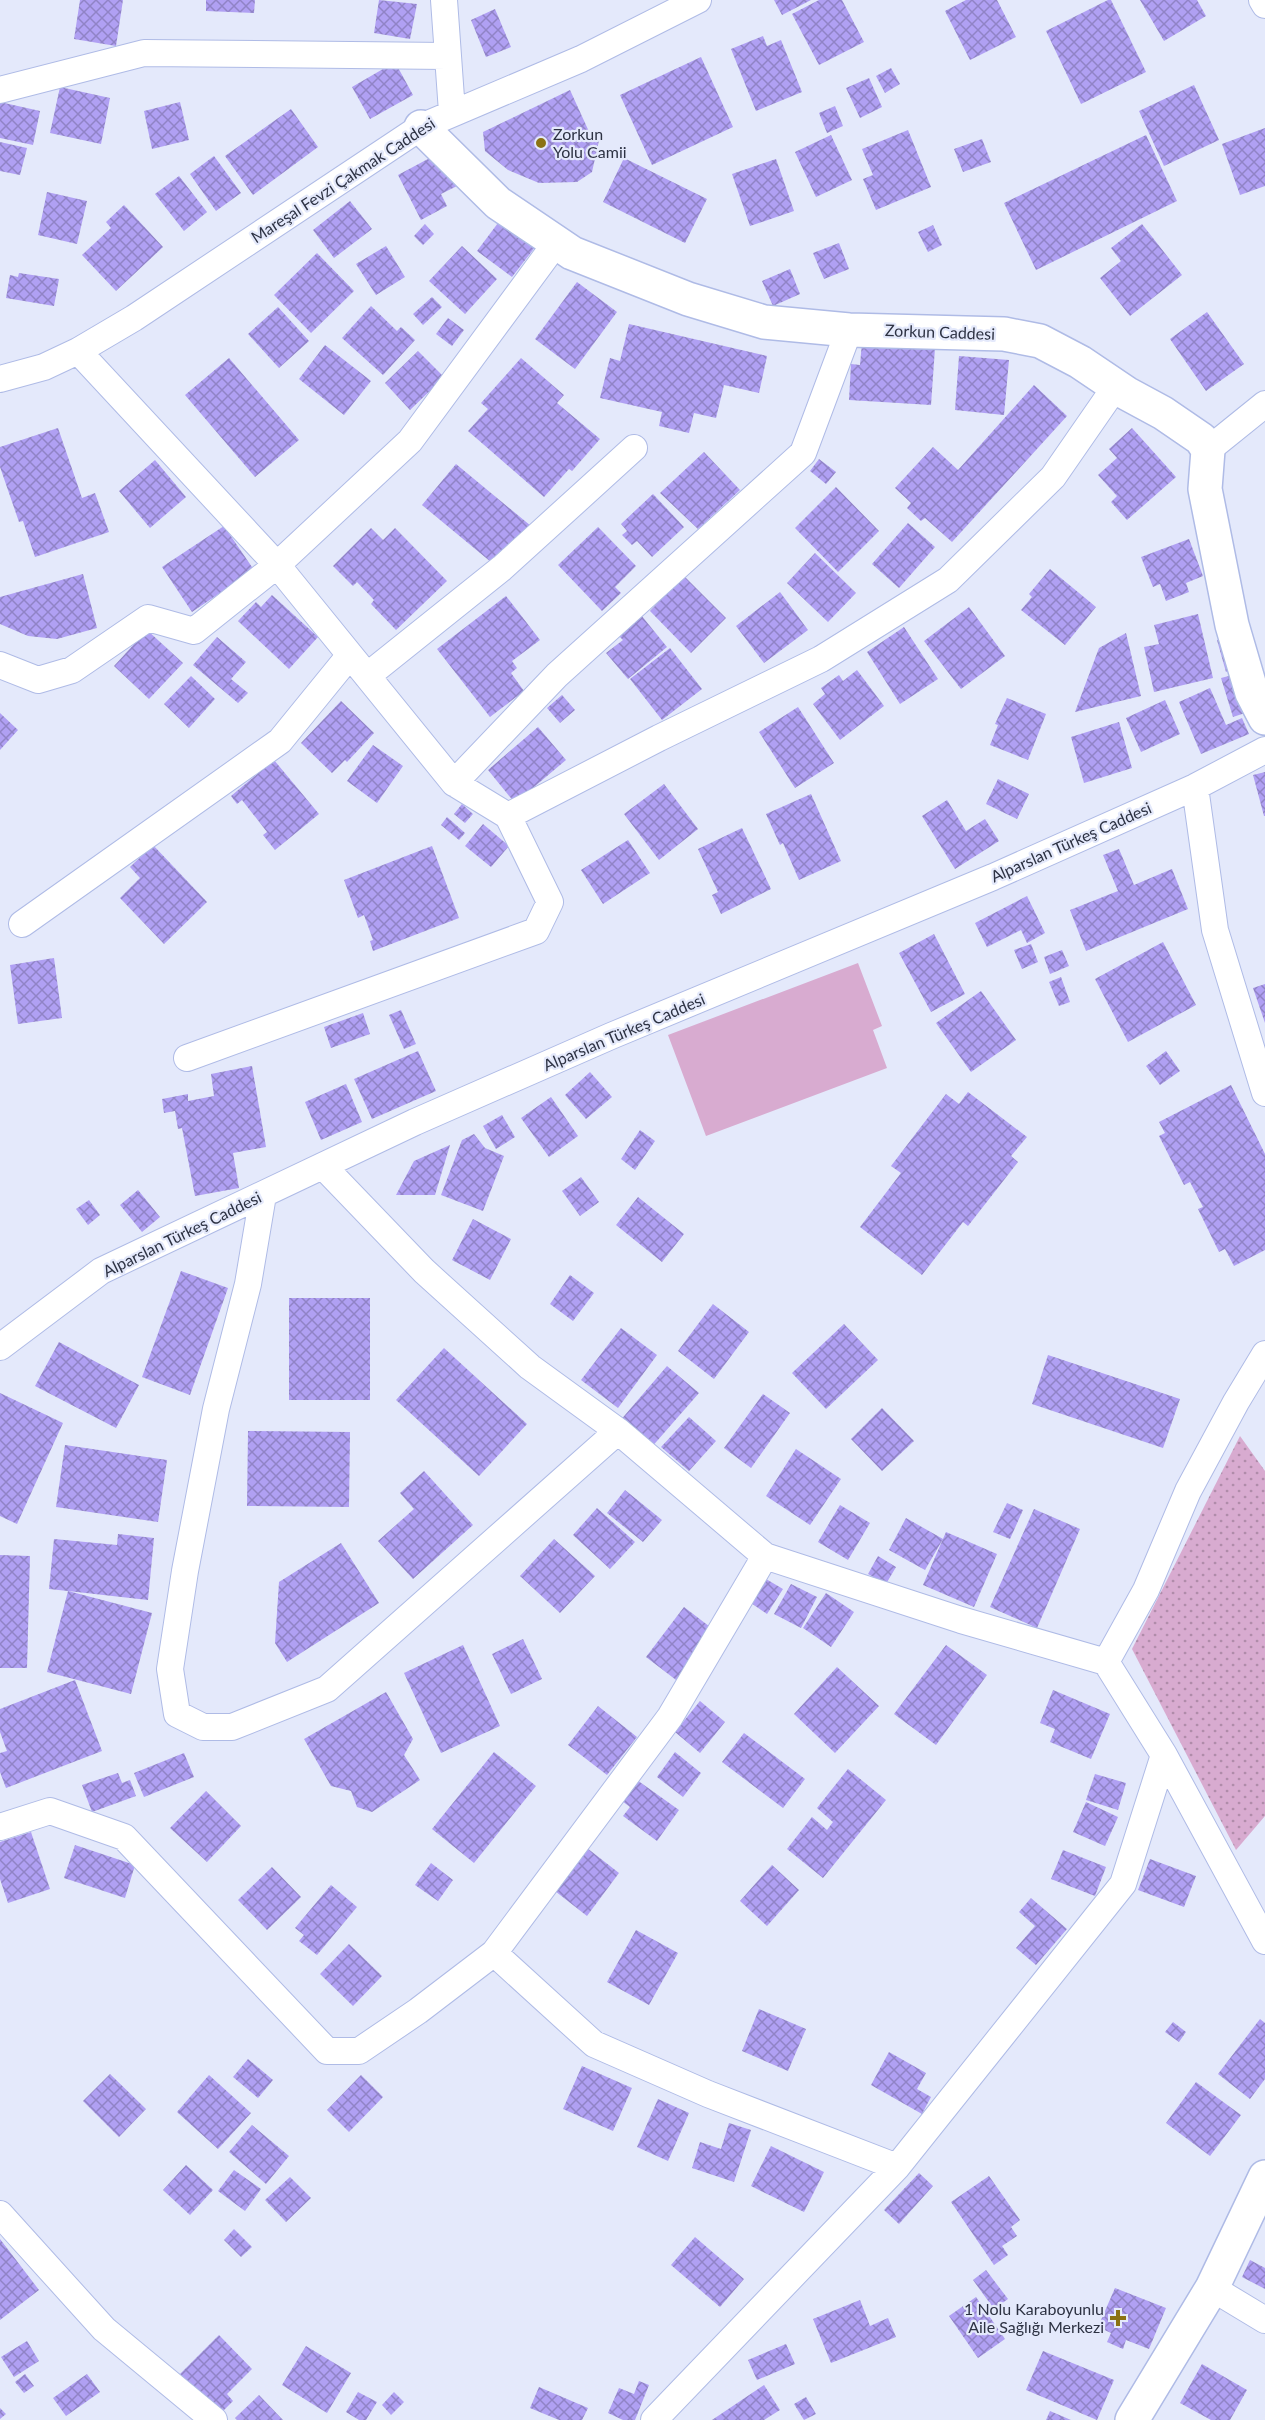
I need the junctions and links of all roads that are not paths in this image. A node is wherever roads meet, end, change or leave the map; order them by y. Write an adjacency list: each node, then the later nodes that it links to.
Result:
1 (444, 0): 5 (street)
2 (698, 0): 7 (street, Mareşal Fevzi Çakmak Caddesi)
3 (1262, 0): 4 (street)
4 (1265, 5)
5 (447, 56): 6 (street); 7 (street)
6 (0, 90)
7 (452, 112): 8 (street, Mareşal Fevzi Çakmak Caddesi)
8 (421, 127): 9 (street, Zorkun Caddesi); 11 (street, Mareşal Fevzi Çakmak Caddesi)
9 (556, 243): 10 (street, Zorkun Caddesi); 17 (street)
10 (849, 330): 13 (street, Zorkun Caddesi); 23 (street)
11 (78, 351): 12 (street, Mareşal Fevzi Çakmak Caddesi); 17 (street)
12 (0, 379)
13 (1116, 386): 16 (street, Zorkun Caddesi); 25 (street)
14 (1265, 404): 16 (street)
15 (634, 448): 20 (street)
16 (1208, 450): 21 (street)
17 (278, 565): 18 (street); 19 (street)
18 (350, 656): 20 (street); 26 (street)
19 (0, 665)
20 (367, 676): 23 (street)
21 (1265, 718)
22 (1265, 750): 24 (street, Alparslan Türkeş Caddesi)
23 (454, 783): 25 (street)
24 (1195, 787): 28 (street); 29 (street, Alparslan Türkeş Caddesi)
25 (508, 816): 27 (street)
26 (22, 924)
27 (187, 1058)
28 (1265, 1093)
29 (323, 1166): 30 (street, Alparslan Türkeş Caddesi); 33 (street)
30 (263, 1195): 31 (street, Alparslan Türkeş Caddesi); 33 (street)
31 (0, 1347)
32 (1265, 1354): 35 (street)
33 (618, 1431): 34 (street)
34 (765, 1556): 35 (street); 39 (street)
35 (1106, 1662): 36 (street)
36 (1164, 1755): 38 (street); 40 (street)
37 (0, 1827): 39 (street)
38 (1265, 1941)
39 (494, 1953): 40 (street)
40 (897, 2167): 46 (street)
41 (1265, 2177): 43 (street)
42 (0, 2214): 45 (street)
43 (1212, 2288): 44 (street); 47 (street)
44 (1265, 2320)
45 (214, 2420)
46 (654, 2420)
47 (1132, 2420)

